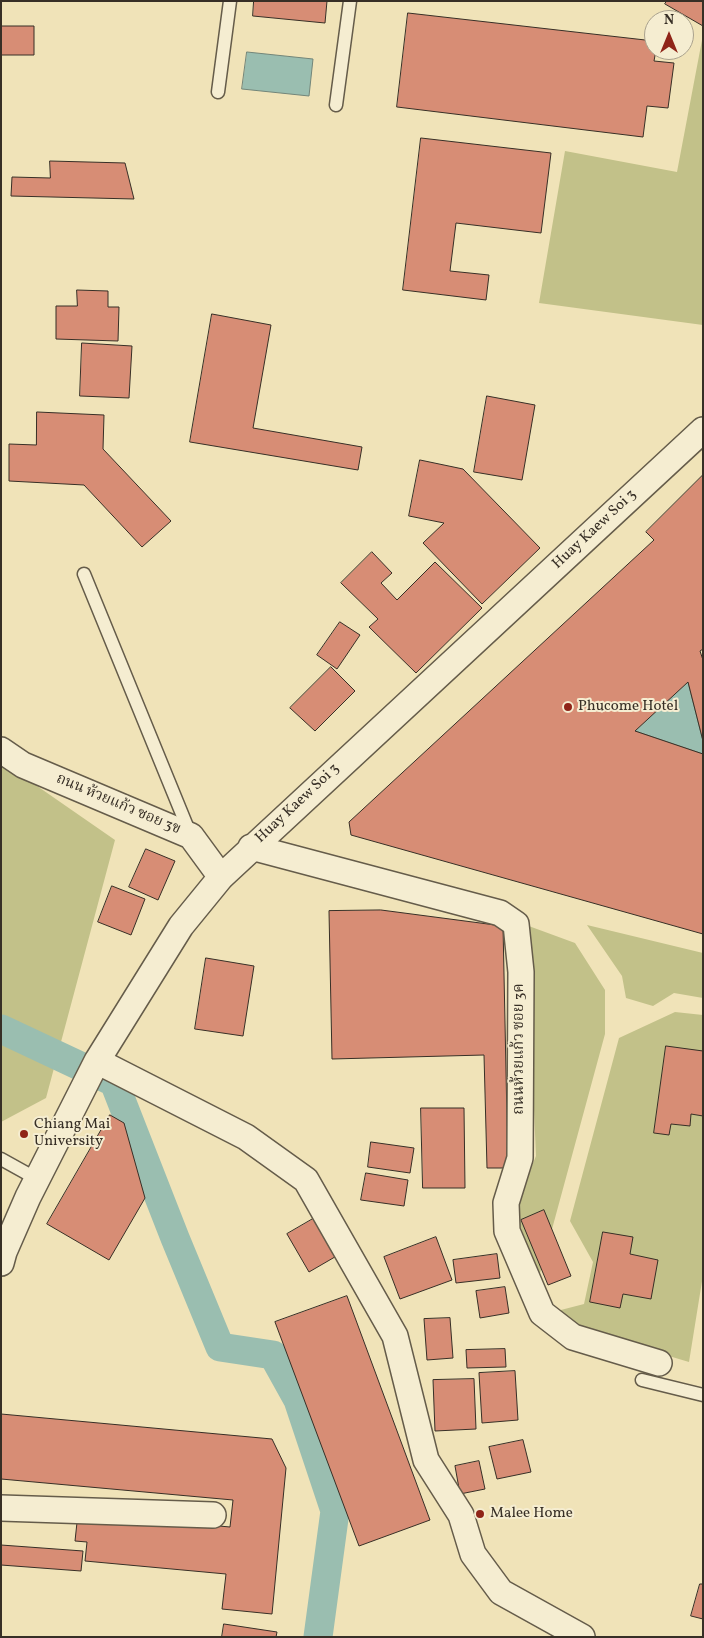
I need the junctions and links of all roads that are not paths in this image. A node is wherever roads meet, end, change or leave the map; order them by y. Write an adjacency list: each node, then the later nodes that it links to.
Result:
1 (230, 1): 3 (lane)
2 (350, 1): 4 (lane)
3 (218, 92)
4 (336, 105)
5 (703, 430): 9 (street, Huay Kaew Soi 3)
6 (84, 574): 8 (lane)
7 (1, 750): 8 (street, ถนน ห้วยแก้ว ซอย 3ข)
8 (191, 836): 10 (street, ถนน ห้วยแก้ว ซอย 3ข)
9 (251, 847): 10 (street, Huay Kaew Soi 3); 15 (street, ถนนห้วยแก้ว ซอย 3ค)
10 (221, 877): 11 (street, Huay Kaew Soi 3)
11 (97, 1061): 13 (street, Huay Kaew Soi 3); 19 (street)
12 (1, 1159): 13 (lane)
13 (37, 1179): 14 (street, Huay Kaew Soi 3)
14 (1, 1263)
15 (650, 1371): 16 (lane)
16 (703, 1395)
17 (1, 1508): 18 (street)
18 (213, 1515)
19 (582, 1637)

